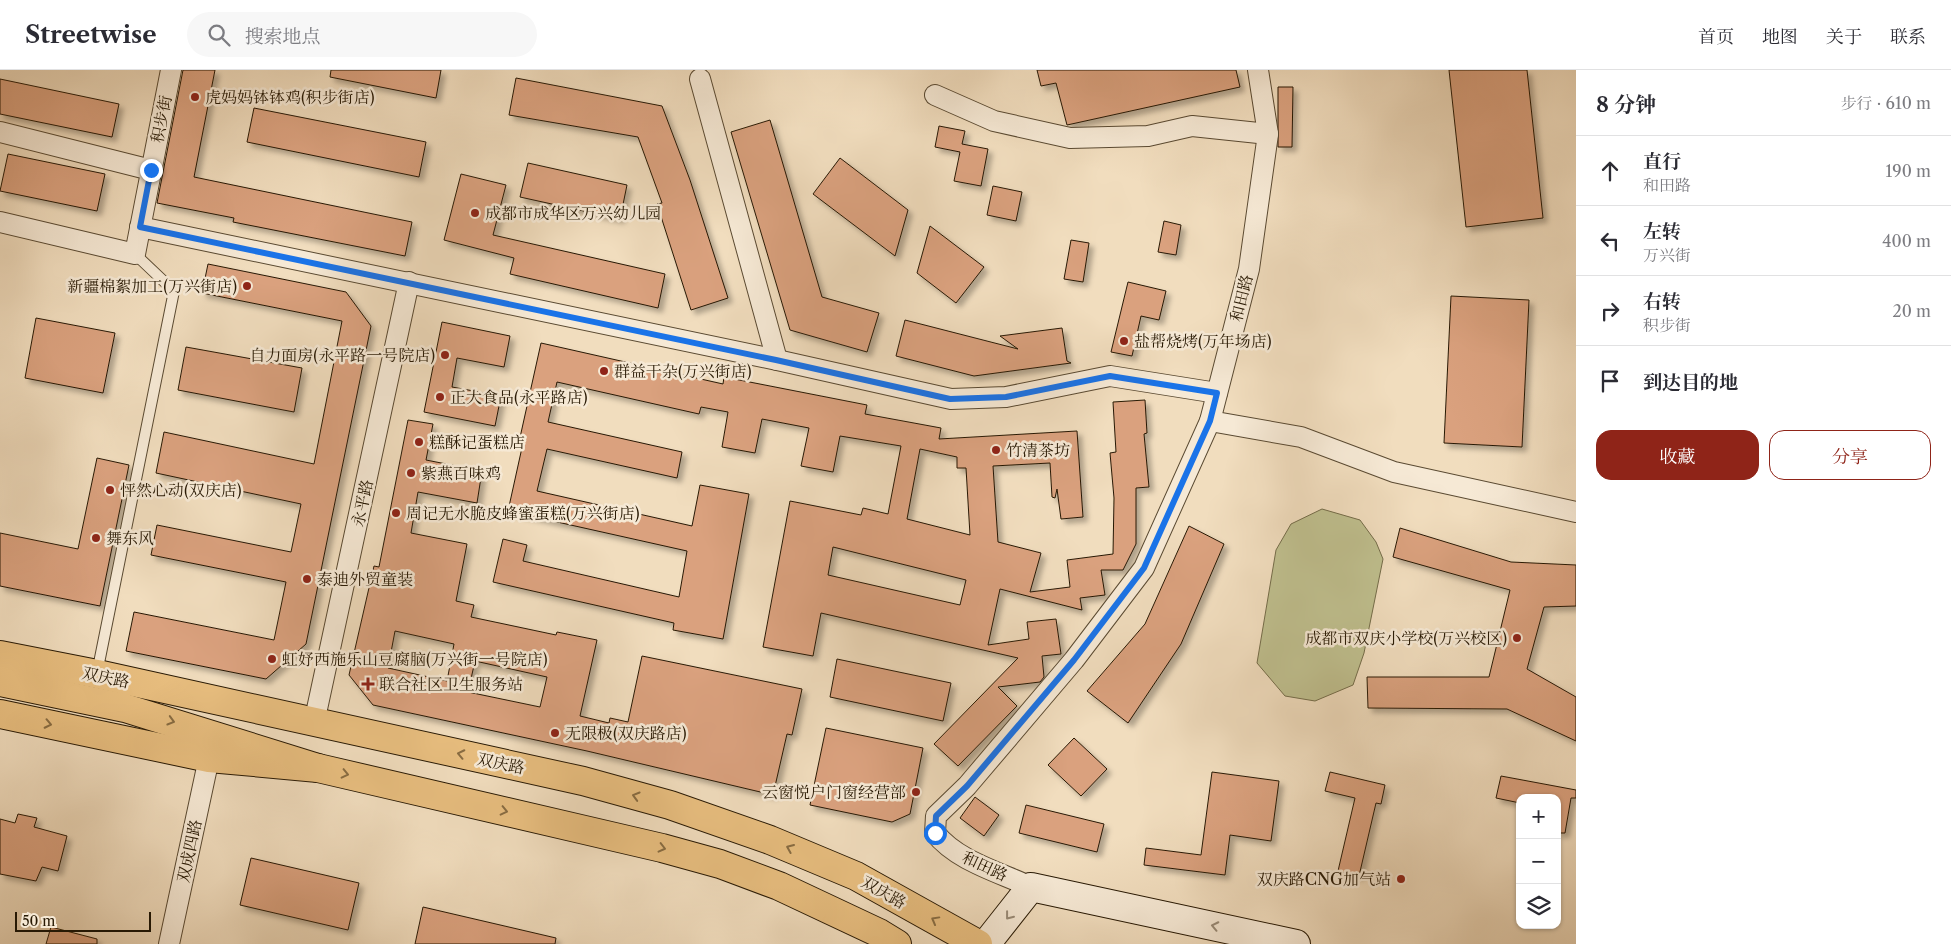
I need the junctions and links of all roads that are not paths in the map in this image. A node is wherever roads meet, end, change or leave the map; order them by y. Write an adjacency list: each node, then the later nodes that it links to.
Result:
1 (171, 70): 7 (street, 积步街)
2 (1258, 70): 6 (street, 和田路)
3 (700, 79): 12 (street)
4 (935, 95): 6 (street)
5 (0, 132): 7 (street)
6 (1268, 134): 13 (street, 和田路)
7 (151, 170): 9 (street, 积步街)
8 (0, 222): 10 (street)
9 (140, 227): 10 (street, 积步街); 11 (street)
10 (135, 254): 17 (lane)
11 (409, 282): 12 (street); 20 (street, 永平路)
12 (776, 360): 13 (street)
13 (1217, 393): 14 (street, 和田路)
14 (1210, 421): 15 (street); 23 (street, 和田路)
15 (1576, 512)
16 (0, 655): 17 (main road, 双庆路)
17 (97, 674): 20 (main road, 双庆路)
18 (0, 682): 22 (main road, one-way to 22)
19 (0, 714): 21 (main road, one-way to 21)
20 (314, 723): 27 (main road, 双庆路, one-way to 20)
21 (208, 758): 22 (main road); 25 (street, 双成四路)
22 (318, 768): 26 (main road, one-way to 26)
23 (1031, 887): 24 (street); 28 (street, one-way to 28)
24 (1163, 915): 29 (street); 30 (street, one-way to 24)
25 (169, 944)
26 (897, 944)
27 (978, 944)
28 (986, 944)
29 (1201, 944)
30 (1296, 944)

